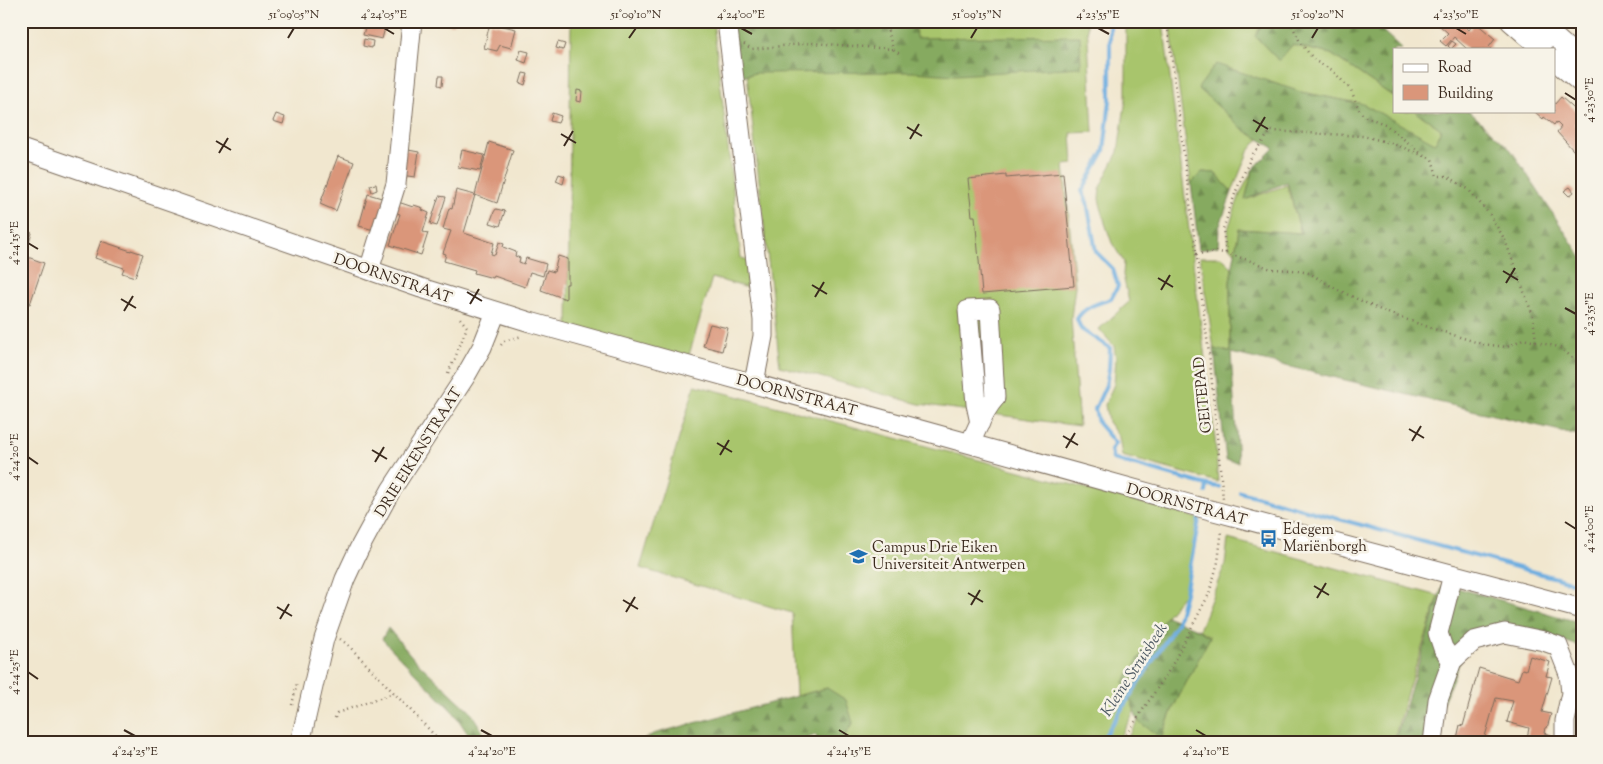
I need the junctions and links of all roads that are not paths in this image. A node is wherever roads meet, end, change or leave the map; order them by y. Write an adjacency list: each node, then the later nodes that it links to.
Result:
1 (412, 21): 10 (street)
2 (728, 21): 12 (street)
3 (1510, 21): 4 (street)
4 (1534, 26): 5 (street); 6 (street)
5 (1542, 48)
6 (1582, 61)
7 (1556, 62): 8 (street)
8 (1582, 84)
9 (21, 149): 10 (street, DOORNSTRAAT)
10 (369, 270): 11 (street, DOORNSTRAAT)
11 (496, 312): 12 (street, DOORNSTRAAT); 18 (street, DRIE EIKENSTRAAT)
12 (754, 384): 14 (street, DOORNSTRAAT)
13 (980, 423): 13 (street); 14 (street)
14 (970, 444): 15 (street, DOORNSTRAAT)
15 (1453, 575): 16 (street, DOORNSTRAAT); 17 (street)
16 (1582, 609)
17 (1452, 661): 19 (street); 20 (street)
18 (300, 743)
19 (1433, 743)
20 (1565, 743)

